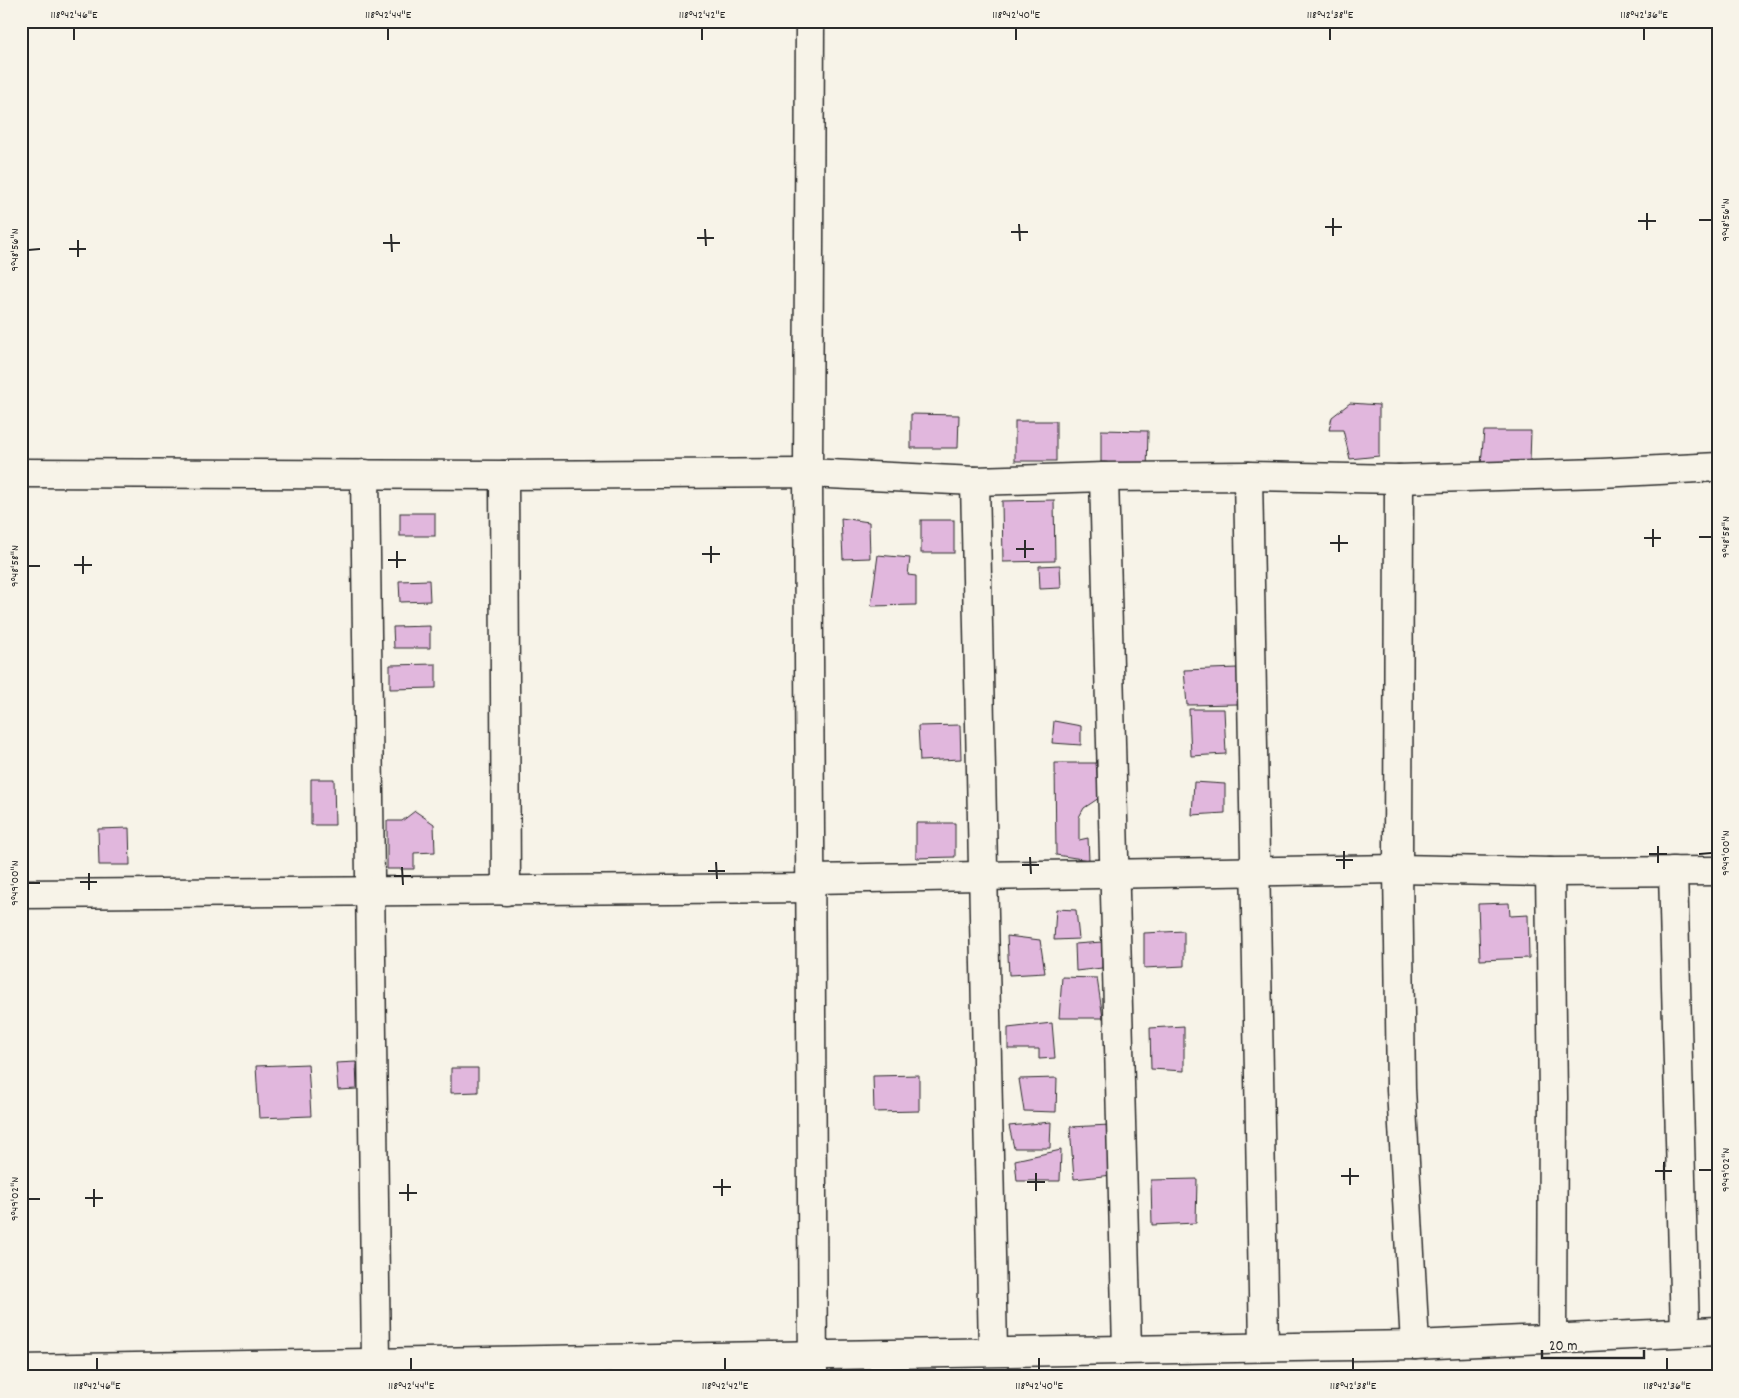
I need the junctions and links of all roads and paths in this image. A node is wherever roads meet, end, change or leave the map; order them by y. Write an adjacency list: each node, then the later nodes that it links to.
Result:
1 (810, 21): 4 (street)
2 (1718, 467): 9 (street)
3 (21, 473): 5 (street)
4 (808, 473): 6 (street); 10 (street); 18 (street)
5 (365, 474): 6 (street); 20 (street)
6 (504, 475): 19 (street)
7 (1248, 476): 8 (street); 9 (street); 14 (street)
8 (1104, 477): 10 (street); 16 (street)
9 (1399, 480): 11 (street)
10 (975, 481): 17 (street)
11 (1398, 869): 14 (street); 15 (street); 25 (street)
12 (1673, 871): 13 (street); 15 (street); 23 (street)
13 (1718, 871)
14 (1254, 872): 16 (street); 26 (street)
15 (1550, 872): 24 (street)
16 (1114, 874): 17 (street); 27 (street)
17 (983, 876): 18 (street); 28 (street)
18 (812, 884): 19 (street); 30 (street)
19 (506, 890): 20 (street)
20 (371, 891): 21 (street); 29 (street)
21 (21, 894)
22 (1718, 1331): 23 (street)
23 (1685, 1332): 24 (street)
24 (1552, 1338): 25 (street)
25 (1415, 1345): 26 (street)
26 (1264, 1346): 27 (street)
27 (1127, 1349): 28 (street)
28 (993, 1351): 30 (street)
29 (376, 1362): 30 (street); 31 (street)
30 (813, 1366)
31 (21, 1369)

